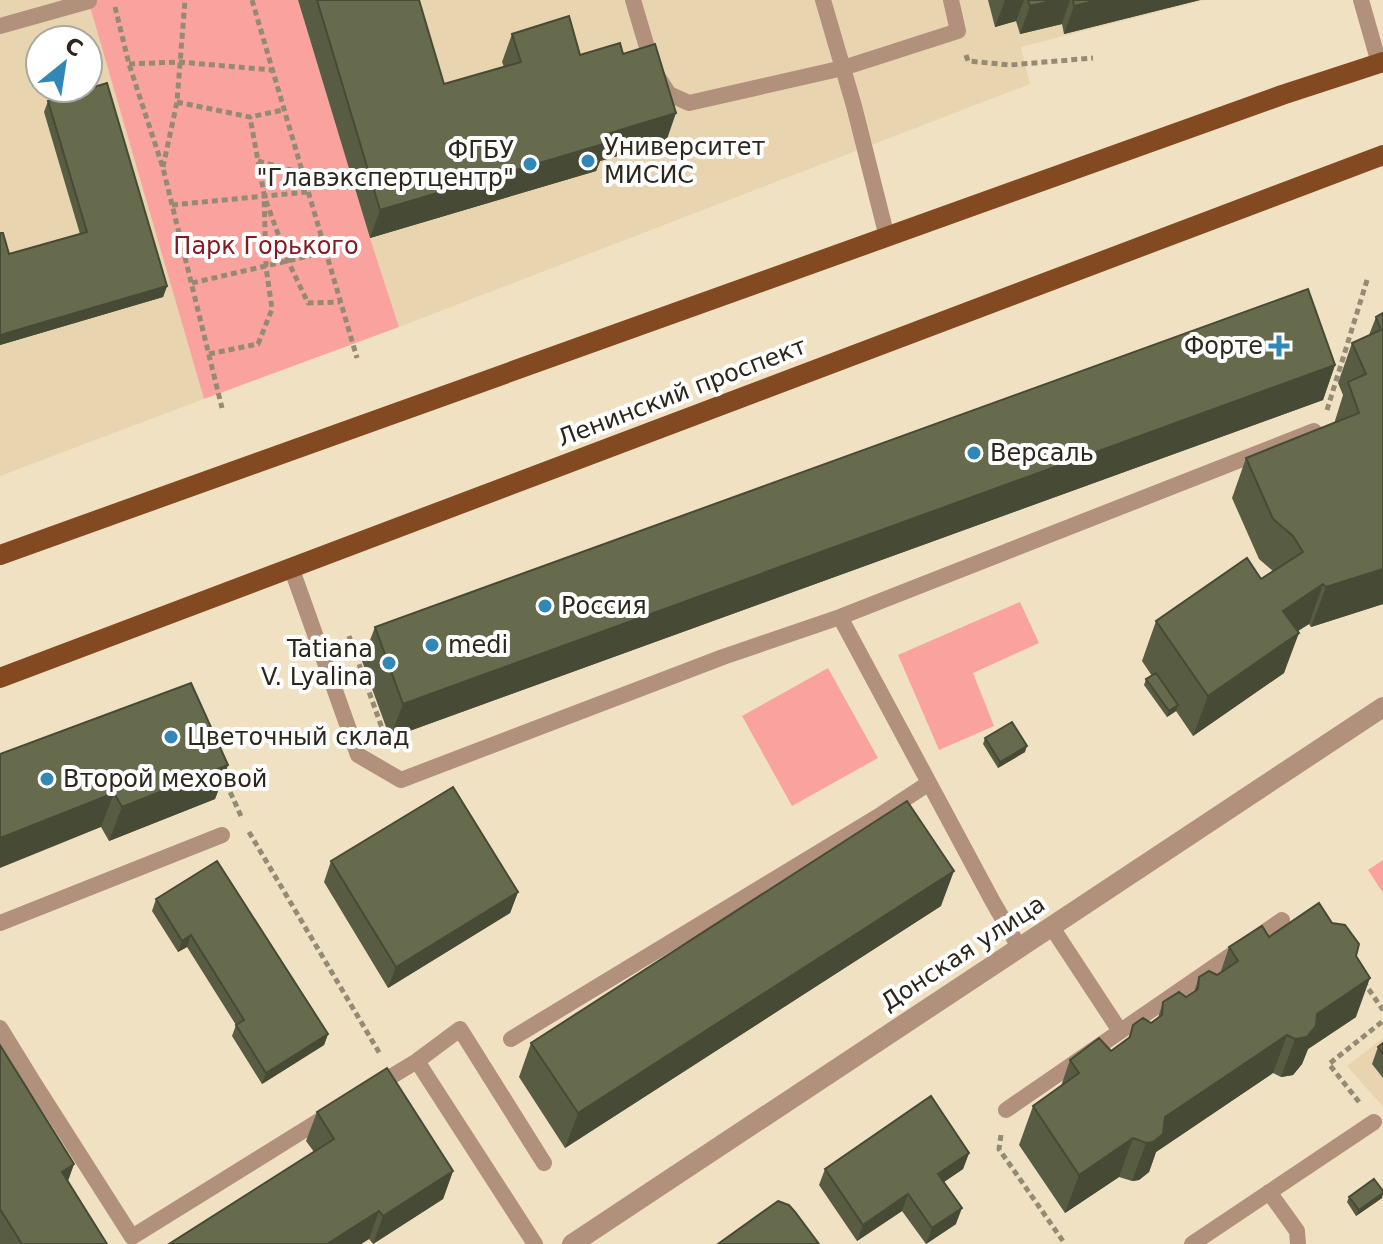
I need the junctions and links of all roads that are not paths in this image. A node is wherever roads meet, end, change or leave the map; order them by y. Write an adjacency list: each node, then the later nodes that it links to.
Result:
1 (633, 0): 8 (lane)
2 (823, 0): 8 (lane)
3 (951, 0): 8 (lane)
4 (1361, 0): 7 (lane)
5 (89, 1): 6 (lane)
6 (0, 26)
7 (1381, 62): 10 (main road)
8 (843, 68): 10 (lane)
9 (1383, 155): 13 (main road, Ленинский проспект)
10 (887, 237): 12 (main road)
11 (1314, 431): 14 (lane)
12 (0, 555)
13 (291, 567): 14 (lane); 15 (main road, Ленинский проспект)
14 (840, 617): 17 (lane)
15 (0, 678)
16 (1383, 707): 21 (street, Донская улица)
17 (929, 783): 22 (lane); 25 (lane)
18 (222, 835): 20 (lane)
19 (1282, 920): 24 (lane)
20 (0, 923)
21 (1051, 926): 22 (street, Донская улица); 24 (lane)
22 (1019, 947): 34 (street, Донская улица)
23 (0, 1028): 27 (lane)
24 (1120, 1031): 29 (lane)
25 (511, 1039)
26 (417, 1061): 27 (lane); 31 (lane); 33 (lane)
27 (32, 1080): 28 (lane)
28 (0, 1099)
29 (1006, 1110)
30 (1374, 1122): 32 (lane)
31 (544, 1163)
32 (1269, 1192): 35 (lane); 36 (lane)
33 (535, 1244)
34 (572, 1244)
35 (1192, 1244)
36 (1298, 1244)

